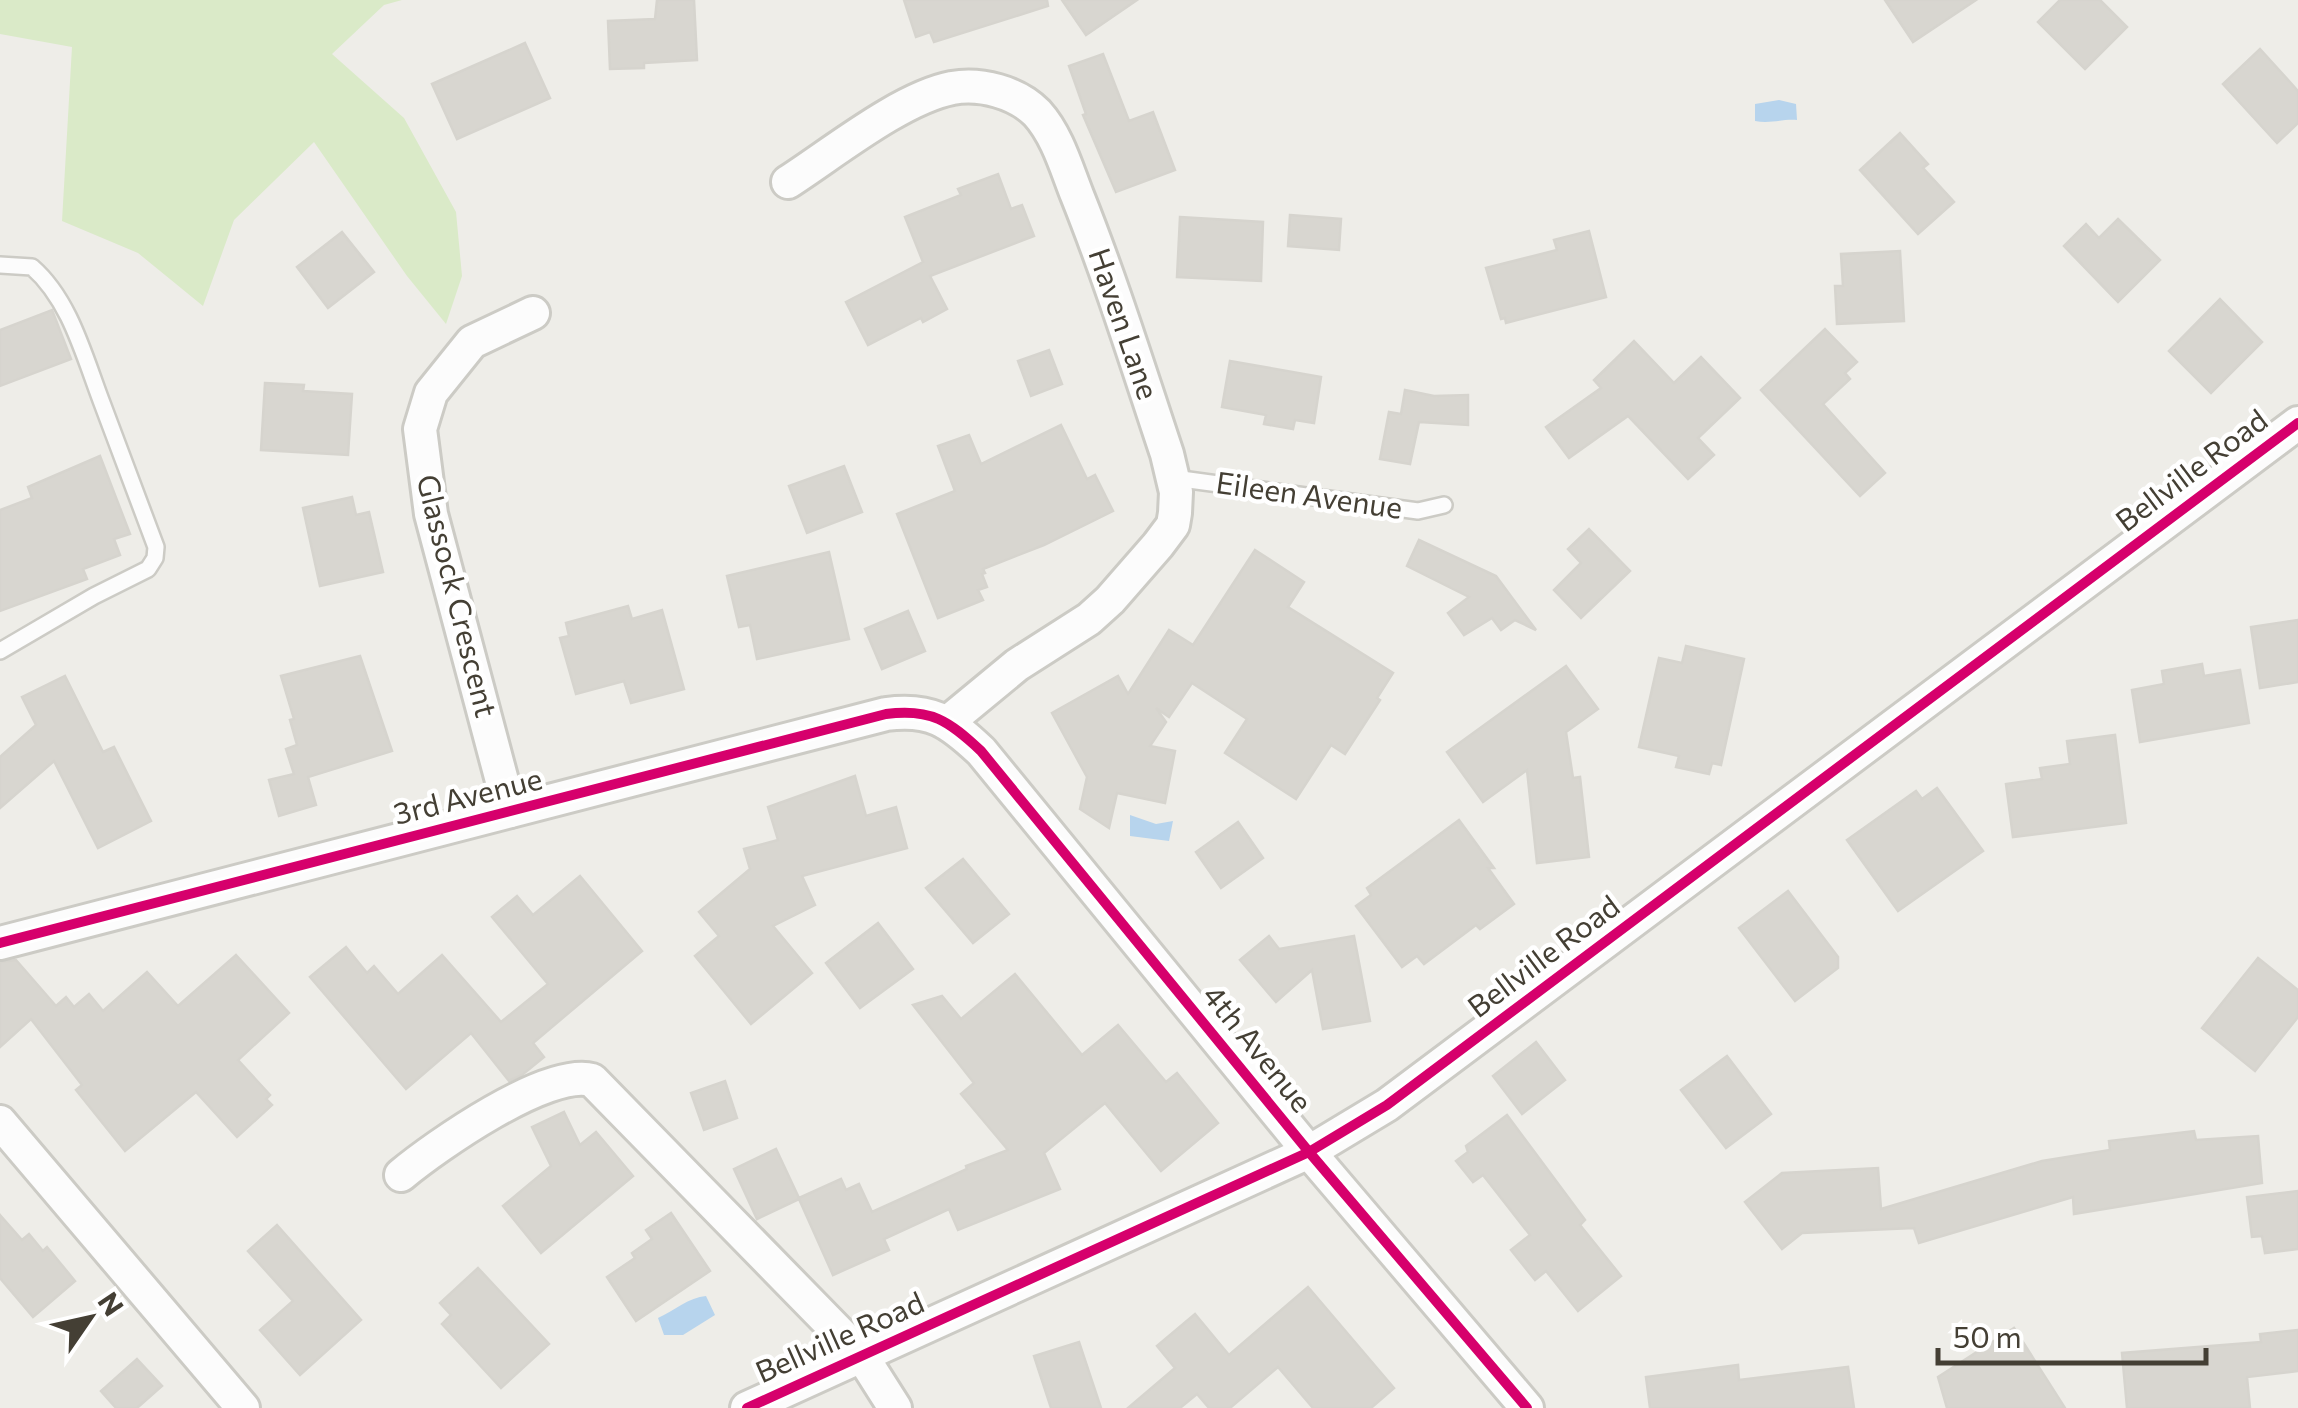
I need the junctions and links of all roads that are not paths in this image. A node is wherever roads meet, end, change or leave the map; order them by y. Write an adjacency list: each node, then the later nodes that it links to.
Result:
1 (788, 182): 5 (street, Haven Lane)
2 (0, 266): 7 (lane)
3 (533, 313): 9 (street, Glassock Crescent)
4 (2298, 423): 12 (street, Bellville Road)
5 (1174, 478): 6 (lane, Eileen Avenue); 8 (street, Haven Lane)
6 (1444, 505)
7 (0, 651)
8 (948, 722): 9 (street, 3rd Avenue); 12 (street, 4th Avenue)
9 (510, 812): 10 (street, 3rd Avenue)
10 (0, 943)
11 (0, 1122): 15 (street)
12 (1309, 1152): 14 (street, Bellville Road); 18 (street, 4th Avenue)
13 (401, 1175): 14 (street)
14 (862, 1356): 16 (street, Bellville Road); 17 (street)
15 (243, 1408)
16 (747, 1408)
17 (895, 1408)
18 (1527, 1408)

